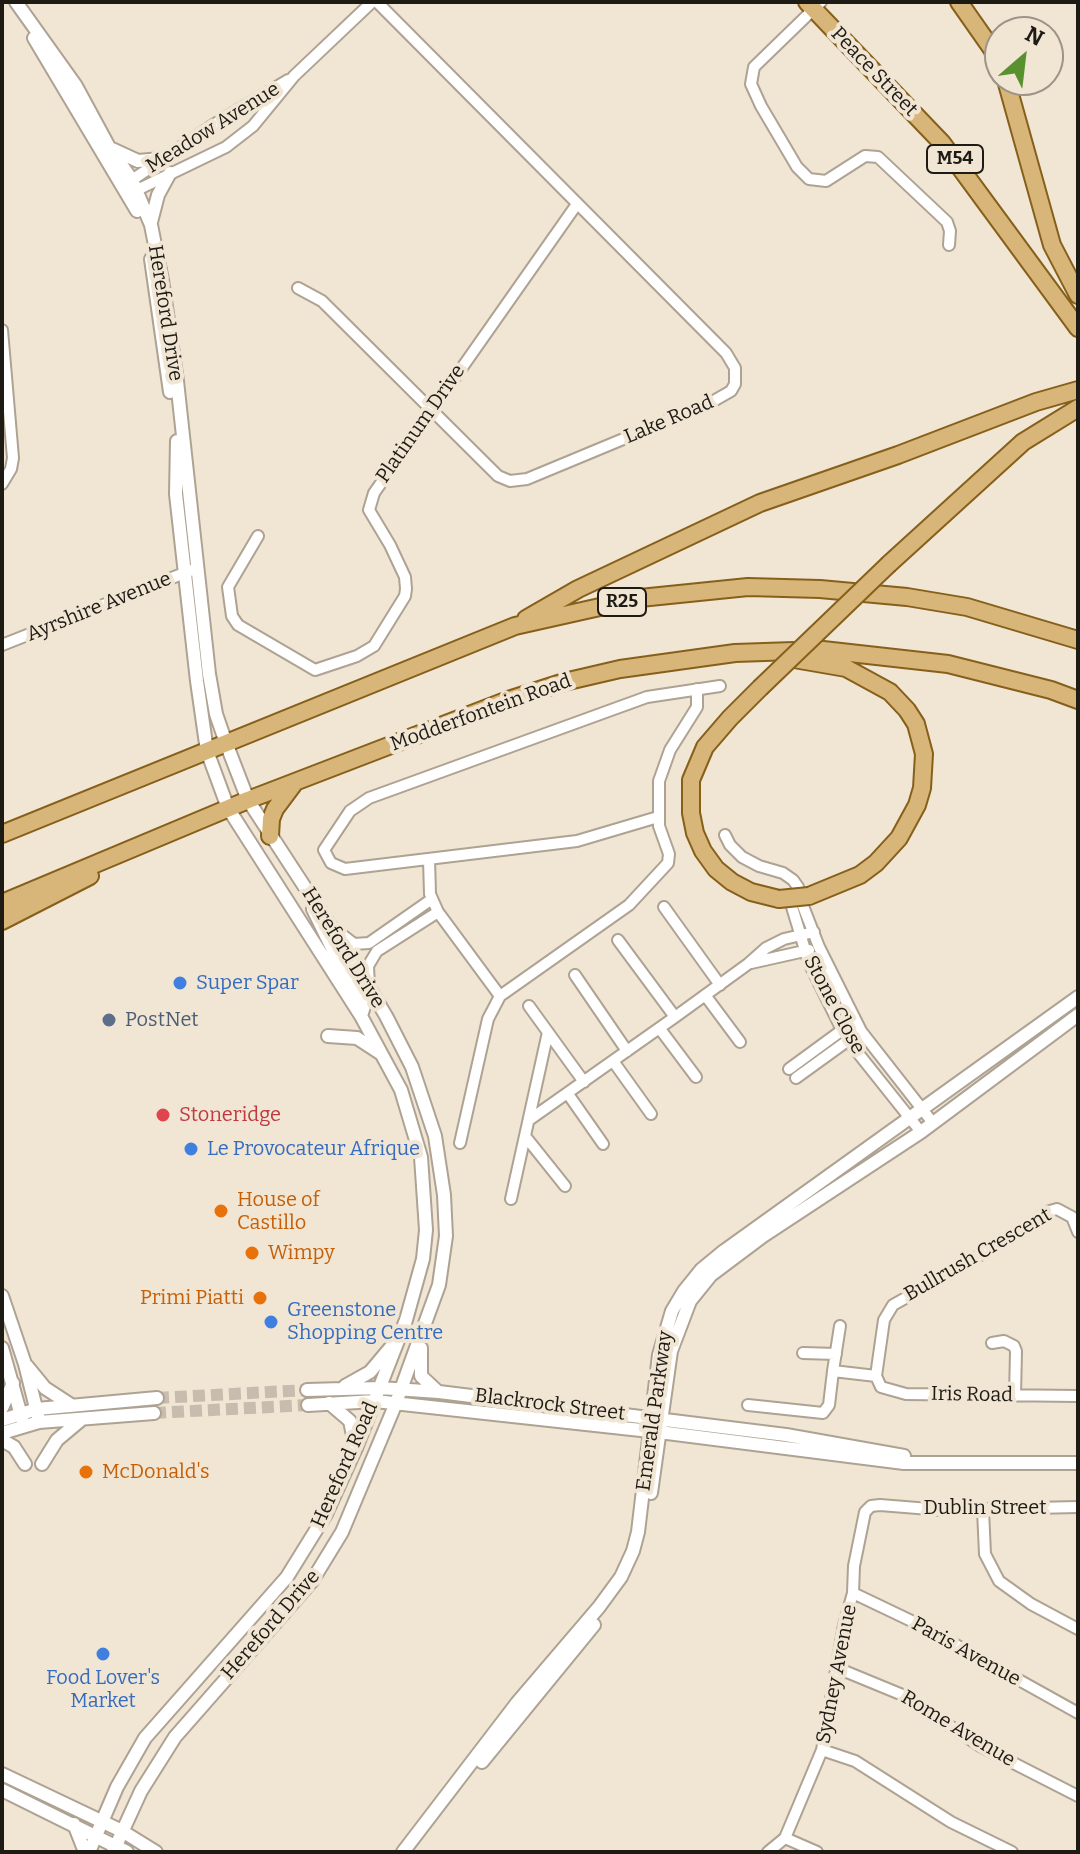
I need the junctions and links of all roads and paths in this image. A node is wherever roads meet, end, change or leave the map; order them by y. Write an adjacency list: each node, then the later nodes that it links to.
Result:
1 (15, 2): 8 (street, Hereford Drive); 11 (street, Hereford Drive)
2 (375, 2): 6 (street, Meadow Avenue); 12 (street, Lake Road)
3 (959, 2): 5 (main road)
4 (814, 4): 14 (street); 17 (main road, Peace Street / M54)
5 (984, 38)
6 (294, 76): 9 (street, Meadow Avenue); 10 (street, Meadow Avenue)
7 (1010, 96): 16 (main road)
8 (109, 147): 9 (street); 11 (street, Hereford Drive)
9 (161, 159): 11 (street, Meadow Avenue)
10 (170, 173): 11 (street, Meadow Avenue); 13 (street)
11 (131, 187): 13 (street, Hereford Drive); 23 (street, Hereford Drive)
12 (577, 204): 20 (street, Platinum Drive); 20 (street, Lake Road)
13 (151, 225): 23 (street, Hereford Drive)
14 (949, 245)
15 (298, 288): 20 (street, Lake Road)
16 (1078, 295)
17 (1078, 328)
18 (2, 330): 21 (street)
19 (1077, 394): 24 (main road); 43 (main road, bridge)
20 (430, 410): 22 (street, Platinum Drive)
21 (2, 484)
22 (258, 536)
23 (191, 570): 26 (street, Ayrshire Avenue); 31 (street, Hereford Drive); 32 (street, Hereford Drive)
24 (515, 626): 25 (main road, R25); 31 (main road, R25)
25 (1078, 640)
26 (2, 645)
27 (735, 653): 30 (main road, Modderfontein Road); 33 (main road, Modderfontein Road); 43 (main road)
28 (720, 686): 29 (street)
29 (697, 689): 36 (street); 41 (street)
30 (1078, 700)
31 (226, 743): 32 (main road, R25); 34 (street, Hereford Drive)
32 (207, 751): 35 (street, Hereford Drive); 37 (main road, R25)
33 (297, 781): 34 (main road, Modderfontein Road); 39 (main road)
34 (248, 800): 35 (main road, Modderfontein Road); 39 (street, Hereford Drive)
35 (228, 808): 40 (main road, Modderfontein Road); 64 (street, Hereford Drive)
36 (658, 817): 41 (street); 60 (street)
37 (2, 834)
38 (725, 835): 43 (street)
39 (270, 836): 42 (street, Hereford Drive)
40 (132, 849): 45 (main road, Modderfontein Road); 48 (main road)
41 (429, 859): 44 (street)
42 (310, 895): 49 (street, Hereford Drive); 64 (street)
43 (795, 897): 50 (street, Stone Close); 51 (street, Stone Close)
44 (432, 899): 47 (street); 49 (street)
45 (2, 903)
46 (664, 907): 57 (street)
47 (438, 912): 58 (street); 60 (street)
48 (2, 921)
49 (329, 923): 58 (street, Hereford Drive)
50 (814, 932): 51 (street); 53 (street, Stone Close)
51 (799, 935): 54 (street, Stone Close); 55 (street)
52 (618, 940): 65 (street)
53 (819, 947): 54 (street); 66 (street, Stone Close)
54 (805, 951): 55 (street); 69 (street, Stone Close)
55 (748, 964): 57 (street)
56 (575, 975): 72 (street)
57 (720, 985): 59 (street)
58 (370, 990): 92 (street, Hereford Drive)
59 (705, 995): 65 (street); 71 (street)
60 (500, 996): 86 (street)
61 (1078, 997): 79 (street, Emerald Parkway)
62 (529, 1006): 68 (street)
63 (1078, 1015): 83 (street, Emerald Parkway)
64 (361, 1016): 73 (street, Hereford Drive)
65 (675, 1017): 67 (street)
66 (858, 1026): 69 (street); 79 (street, Stone Close)
67 (660, 1029): 72 (street); 76 (street)
68 (548, 1032): 77 (street); 82 (street)
69 (845, 1035): 75 (street); 81 (street, Stone Close)
70 (328, 1036): 73 (street)
71 (740, 1042)
72 (627, 1051): 74 (street)
73 (385, 1058): 93 (street, Hereford Drive)
74 (613, 1061): 77 (street); 80 (street)
75 (792, 1074)
76 (696, 1077)
77 (584, 1082): 78 (street)
78 (568, 1094): 82 (street); 87 (street)
79 (923, 1110): 81 (street, Emerald Parkway); 83 (street, Stone Close)
80 (651, 1114)
81 (910, 1118): 84 (street, Stone Close); 123 (street, Emerald Parkway)
82 (529, 1120): 85 (street)
83 (933, 1123): 84 (street, Emerald Parkway)
84 (921, 1132): 123 (street, Emerald Parkway)
85 (525, 1136): 88 (street); 89 (street)
86 (460, 1143)
87 (603, 1144)
88 (565, 1186)
89 (511, 1199)
90 (1078, 1232): 101 (street, Bullrush Crescent)
91 (2, 1296): 99 (street)
92 (431, 1306): 105 (street, Hereford Drive); 107 (street)
93 (406, 1320): 103 (street); 104 (street, Hereford Drive)
94 (840, 1326): 98 (street)
95 (992, 1343): 108 (street)
96 (2, 1348): 102 (street)
97 (803, 1353): 98 (street)
98 (836, 1354): 100 (street)
99 (25, 1364): 114 (street); 119 (street)
100 (833, 1371): 101 (street); 116 (street)
101 (876, 1376): 108 (street, Iris Road)
102 (13, 1383): 117 (street); 122 (street)
103 (342, 1388): 104 (street, Blackrock Street); 106 (street, Blackrock Street)
104 (380, 1388): 105 (street, Blackrock Street); 111 (street, Hereford Road)
105 (401, 1389): 107 (street, Blackrock Street); 113 (street, Hereford Drive)
106 (307, 1390)
107 (439, 1392): 123 (street, Blackrock Street)
108 (1015, 1396): 109 (street, Iris Road)
109 (1078, 1396)
110 (157, 1398): 114 (street)
111 (375, 1401): 112 (street, Blackrock Street); 113 (street, Blackrock Street); 126 (street, Hereford Road)
112 (329, 1403): 115 (street, Blackrock Street); 126 (street)
113 (396, 1403): 123 (street, Blackrock Street); 143 (street, Hereford Drive)
114 (71, 1405): 119 (street)
115 (308, 1405)
116 (748, 1405)
117 (2, 1408)
118 (154, 1413): 120 (street)
119 (38, 1415): 120 (street); 122 (street)
120 (82, 1419): 129 (street)
121 (2, 1420): 122 (street)
122 (22, 1420): 124 (street)
123 (655, 1425): 127 (street, Blackrock Street); 149 (street, Emerald Parkway); 150 (street, Emerald Parkway)
124 (2, 1433)
125 (2, 1440): 128 (street)
126 (356, 1448): 141 (street, Hereford Road)
127 (1078, 1463)
128 (25, 1464)
129 (42, 1464)
130 (891, 1506): 132 (street, Dublin Street); 133 (street, Sydney Avenue)
131 (1078, 1507): 132 (street, Dublin Street)
132 (983, 1510): 134 (street)
133 (853, 1593): 135 (street, Sydney Avenue); 136 (street, Paris Avenue)
134 (1078, 1629)
135 (837, 1668): 137 (street, Sydney Avenue); 140 (street, Rome Avenue)
136 (1078, 1713)
137 (822, 1750): 145 (street, Sydney Avenue); 153 (street)
138 (2, 1774): 141 (street)
139 (2, 1790): 142 (street)
140 (1078, 1796)
141 (103, 1821): 143 (street); 144 (street, Hereford Road)
142 (74, 1824): 144 (street); 147 (street)
143 (122, 1831): 146 (street, Hereford Drive); 148 (street)
144 (96, 1835): 146 (street); 147 (street, Hereford Road)
145 (785, 1838): 151 (street, Sydney Avenue); 152 (street)
146 (118, 1850)
147 (87, 1852)
148 (156, 1852)
149 (403, 1852)
150 (410, 1852)
151 (768, 1852)
152 (817, 1852)
153 (1012, 1852)

